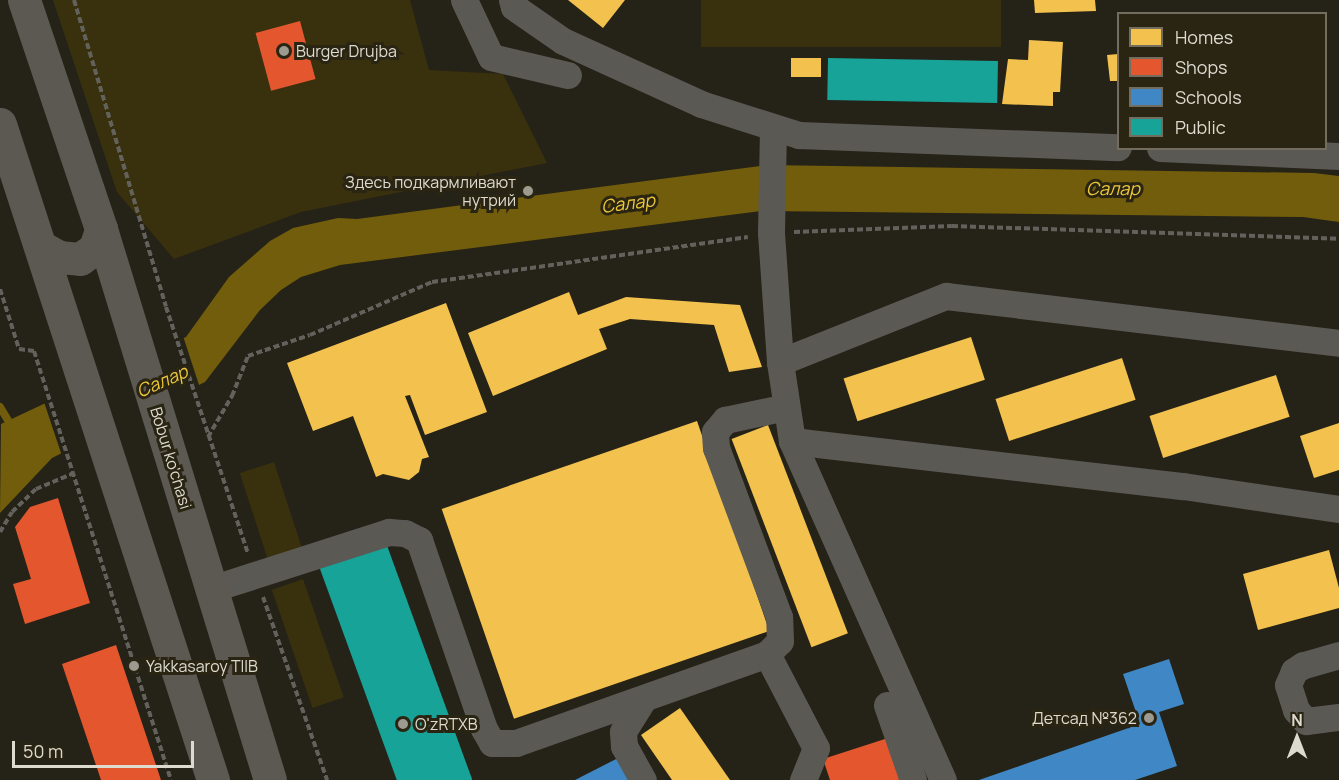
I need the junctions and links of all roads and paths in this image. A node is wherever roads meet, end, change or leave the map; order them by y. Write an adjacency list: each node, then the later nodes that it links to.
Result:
1 (24, 0): 11 (main road, Bobur ko'chasi)
2 (74, 0): 21 (path)
3 (464, 0): 5 (lane)
4 (512, 0): 7 (lane)
5 (568, 75)
6 (0, 124): 12 (main road)
7 (773, 136): 8 (lane); 15 (lane)
8 (1117, 147)
9 (1205, 150): 10 (lane)
10 (1339, 156)
11 (101, 229): 12 (main road); 22 (main road, Bobur ko'chasi)
12 (41, 247): 29 (main road)
13 (0, 289): 18 (path)
14 (1339, 344): 15 (lane)
15 (780, 362): 16 (lane)
16 (786, 407): 17 (lane); 23 (lane)
17 (792, 441): 19 (lane); 35 (lane)
18 (74, 473): 20 (path); 28 (path)
19 (1339, 509)
20 (0, 532)
21 (256, 577): 22 (lane); 25 (lane); 31 (path)
22 (211, 589): 30 (main road, Bobur ko'chasi)
23 (767, 654): 25 (lane); 33 (lane)
24 (1339, 654): 27 (lane)
25 (642, 701): 32 (lane)
26 (887, 705): 34 (lane)
27 (1339, 717)
28 (171, 780)
29 (213, 780)
30 (270, 780)
31 (327, 780)
32 (643, 780)
33 (803, 780)
34 (913, 780)
35 (943, 780)

